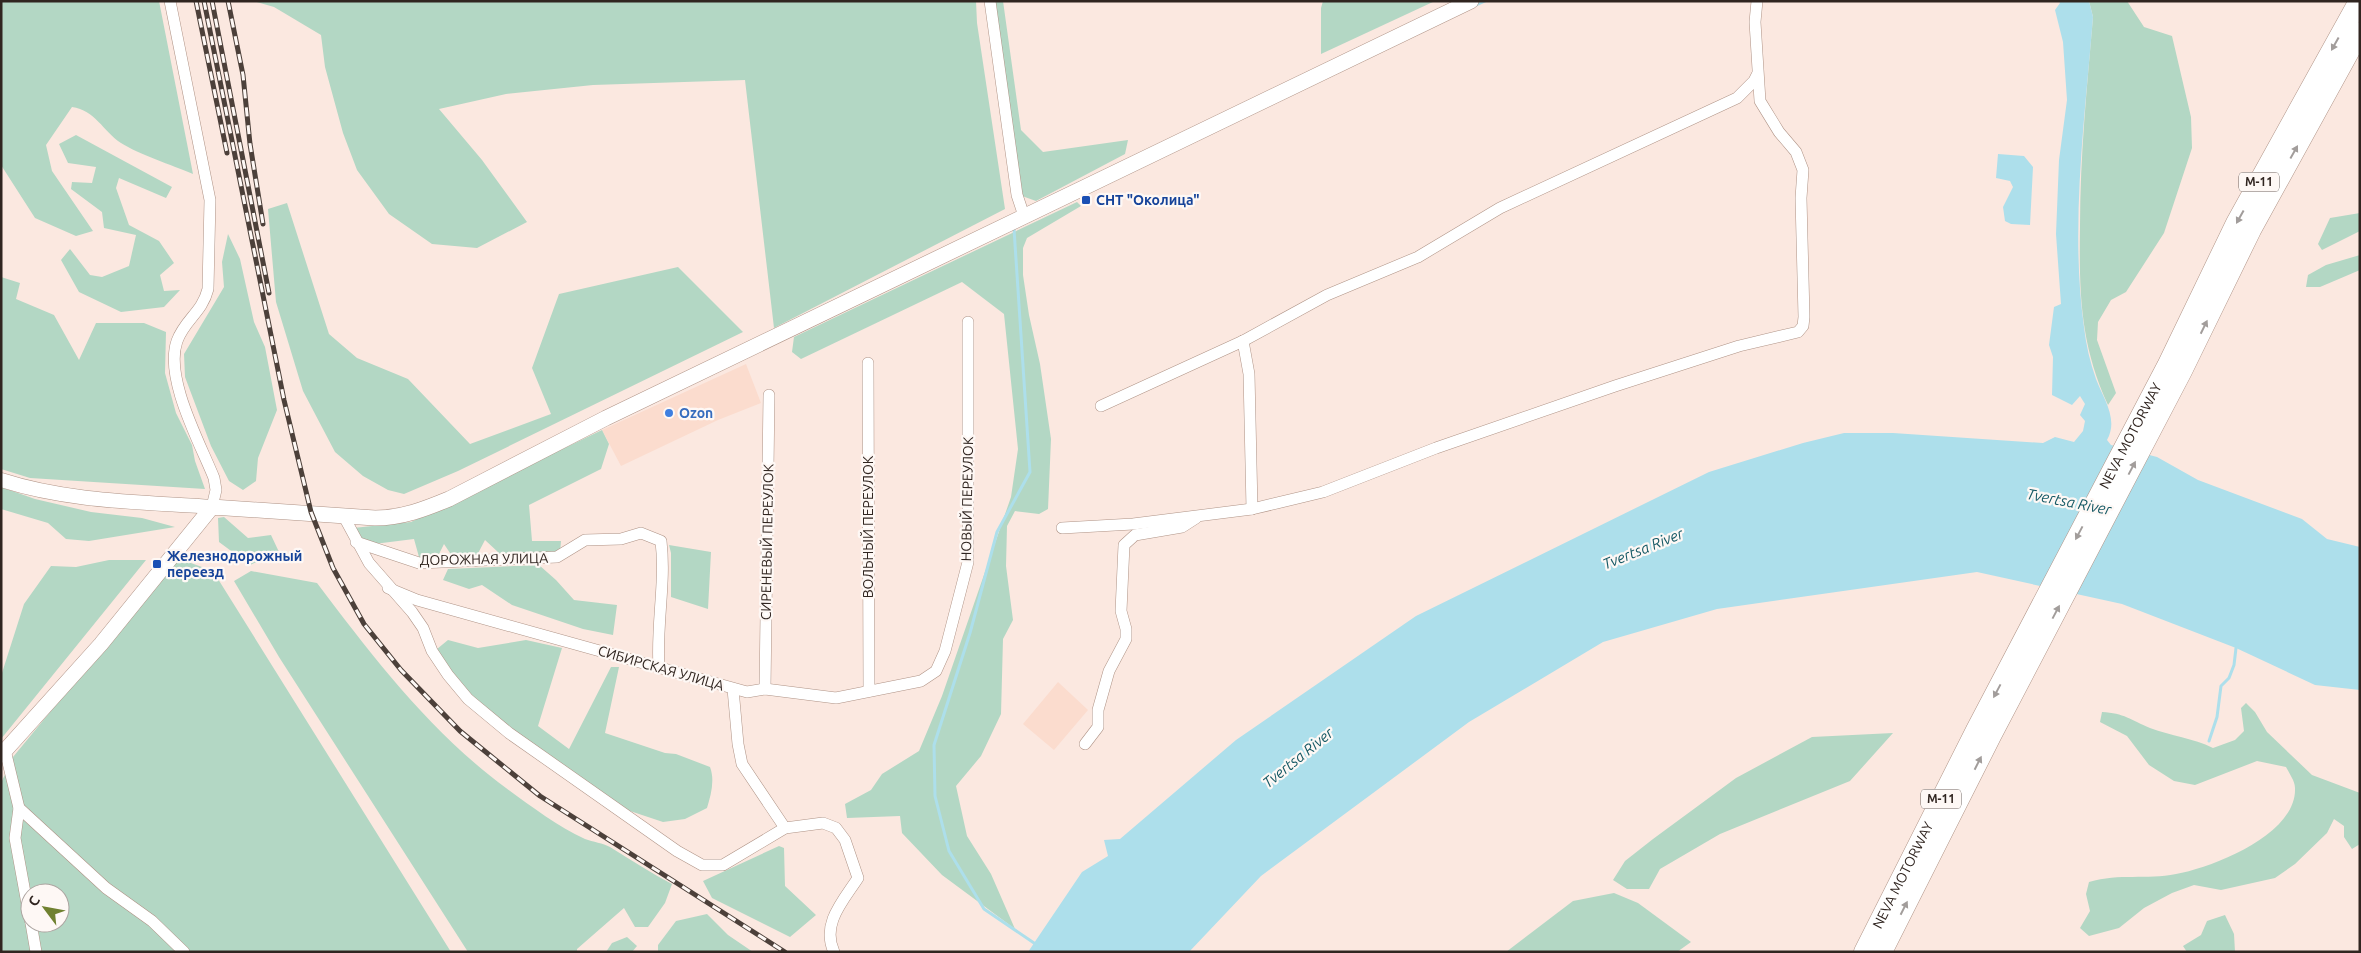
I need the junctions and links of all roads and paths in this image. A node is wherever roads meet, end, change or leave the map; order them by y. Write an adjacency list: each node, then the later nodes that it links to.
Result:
1 (170, 1): 16 (street)
2 (990, 1): 8 (street)
3 (1472, 1): 8 (main road)
4 (1757, 1): 7 (street)
5 (2359, 1): 12 (highway, NEVA MOTORWAY / М-11, one-way to 12)
6 (2360, 32): 12 (highway, NEVA MOTORWAY / М-11, one-way to 6)
7 (1757, 75): 10 (street); 17 (street)
8 (1024, 216): 18 (main road)
9 (968, 322): 25 (street, НОВЫЙ ПЕРЕУЛОК)
10 (1243, 341): 14 (street); 17 (street)
11 (868, 363): 28 (street, ВОЛЬНЫЙ ПЕРЕУЛОК)
12 (2175, 368): 23 (highway, NEVA MOTORWAY / М-11)
13 (769, 395): 27 (street, СИРЕНЕВЫЙ ПЕРЕУЛОК)
14 (1101, 406)
15 (1, 480): 16 (street)
16 (212, 507): 18 (main road); 30 (main road)
17 (1252, 509): 19 (street)
18 (343, 515): 21 (street)
19 (1201, 515): 20 (street); 29 (street)
20 (1062, 528)
21 (356, 542): 22 (street); 24 (street, ДОРОЖНАЯ УЛИЦА)
22 (388, 588): 24 (street, СИБИРСКАЯ УЛИЦА); 32 (street)
23 (2026, 651): 38 (highway, NEVA MOTORWAY / М-11, one-way to 38); 39 (highway, NEVA MOTORWAY / М-11, one-way to 23)
24 (659, 668): 26 (street, СИБИРСКАЯ УЛИЦА)
25 (936, 671): 28 (street, СИБИРСКАЯ УЛИЦА)
26 (733, 689): 27 (street, СИБИРСКАЯ УЛИЦА); 32 (street)
27 (765, 689): 28 (street, СИБИРСКАЯ УЛИЦА)
28 (868, 691)
29 (1085, 744)
30 (3, 752): 31 (street)
31 (18, 808): 33 (street); 36 (street)
32 (785, 828): 37 (street)
33 (23, 883)
34 (32, 933): 35 (street)
35 (36, 952)
36 (184, 952)
37 (834, 952)
38 (1864, 952)
39 (1882, 952)

